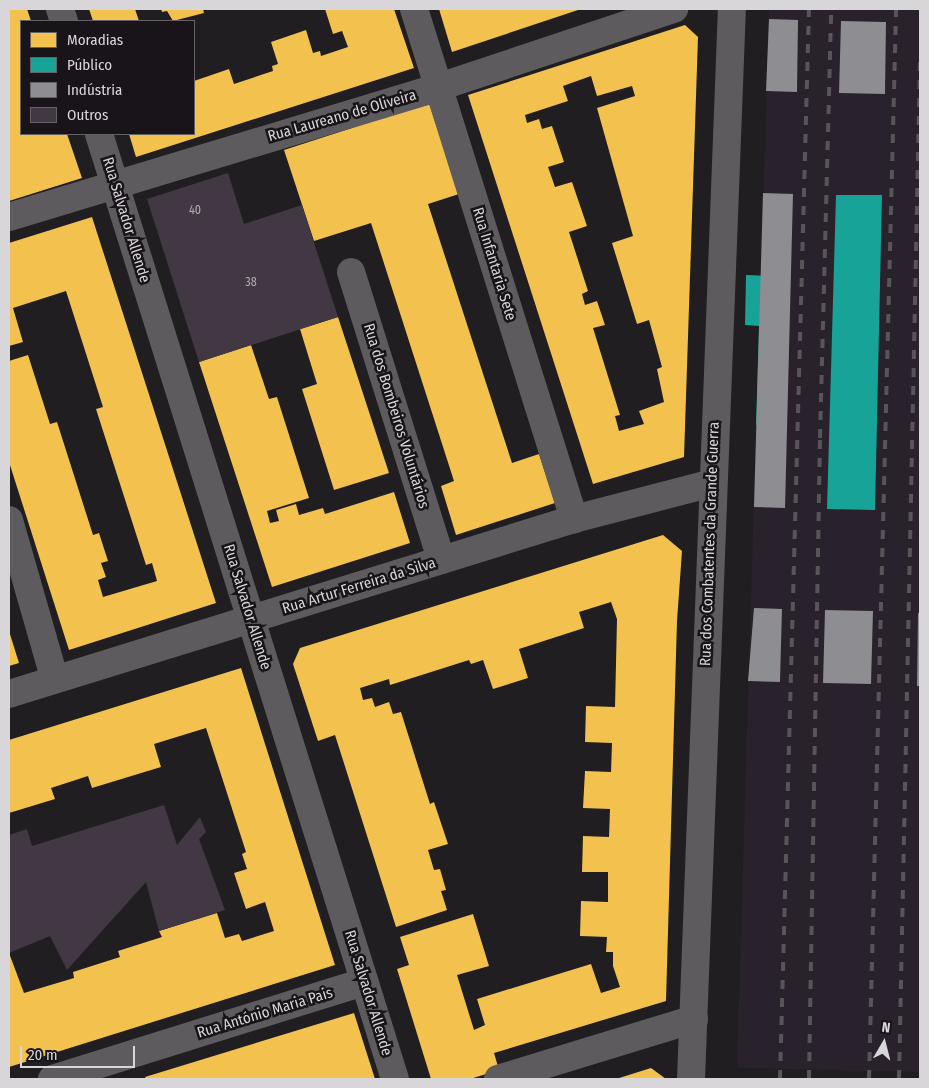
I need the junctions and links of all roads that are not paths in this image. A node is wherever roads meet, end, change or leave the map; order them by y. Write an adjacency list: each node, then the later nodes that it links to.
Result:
1 (414, 9): 4 (street, Rua Infantaria Sete)
2 (674, 9): 4 (street, Rua Laureano de Oliveira)
3 (732, 9): 9 (street, Rua dos Combatentes da Grande Guerra)
4 (439, 87): 6 (street, Rua Laureano de Oliveira); 11 (street, Rua Infantaria Sete)
5 (99, 135): 6 (street, Rua Salvador Allende)
6 (114, 183): 7 (street, Rua Laureano de Oliveira); 13 (street, Rua Salvador Allende)
7 (9, 217)
8 (351, 272): 12 (street, Rua dos Bombeiros Voluntários)
9 (712, 483): 11 (street, Rua Artur Ferreira da Silva); 17 (street, Rua dos Combatentes da Grande Guerra)
10 (9, 520): 14 (street)
11 (574, 520): 12 (street, Rua Artur Ferreira da Silva)
12 (441, 560): 13 (street, Rua Artur Ferreira da Silva)
13 (251, 619): 14 (street, Rua Artur Ferreira da Silva); 16 (street, Rua Salvador Allende)
14 (55, 680): 15 (street, Rua Artur Ferreira da Silva)
15 (9, 694)
16 (364, 982): 18 (street, Rua António Maria Pais); 20 (street, Rua Salvador Allende)
17 (694, 1019): 21 (street); 22 (street, Rua dos Combatentes da Grande Guerra)
18 (111, 1070): 19 (street, Rua António Maria Pais)
19 (52, 1079)
20 (395, 1079)
21 (498, 1079)
22 (691, 1079)

